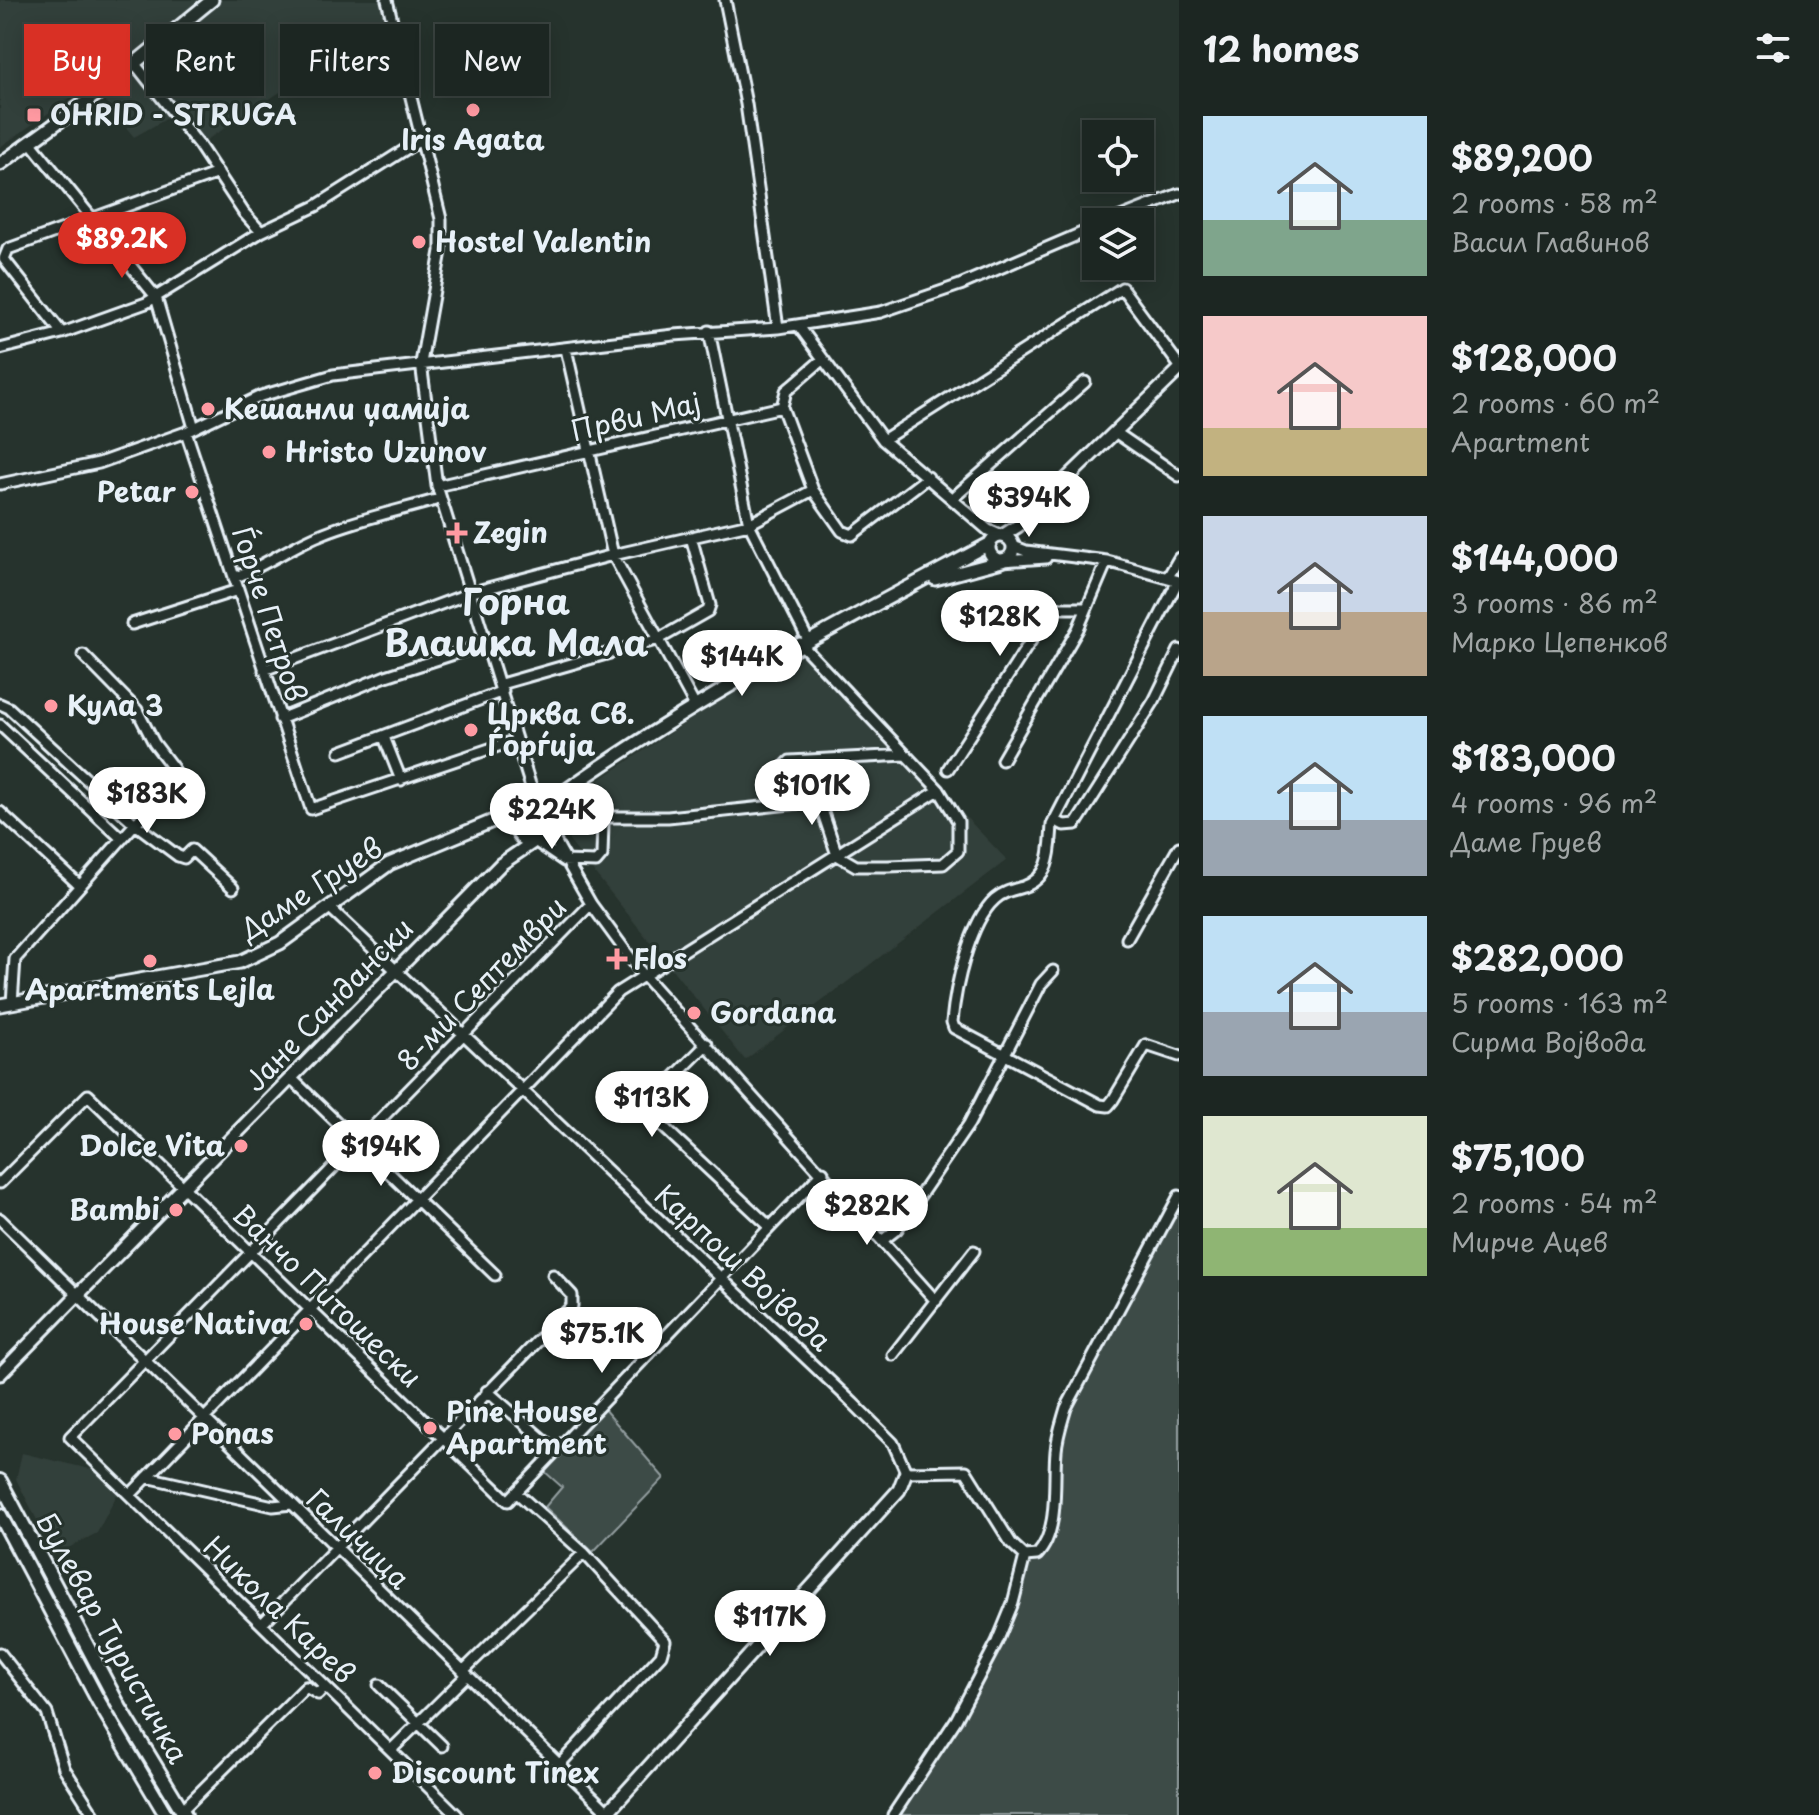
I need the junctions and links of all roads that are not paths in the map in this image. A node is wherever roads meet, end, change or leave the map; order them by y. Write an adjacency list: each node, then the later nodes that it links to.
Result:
1 (212, 0): 4 (street)
2 (387, 0): 5 (street)
3 (725, 0): 16 (street)
4 (135, 64): 6 (street); 8 (street)
5 (422, 139): 12 (street); 22 (street)
6 (31, 143): 7 (street); 11 (street)
7 (0, 164)
8 (218, 173): 11 (street); 12 (street)
9 (1179, 194): 10 (street)
10 (1144, 208)
11 (92, 217): 14 (street); 18 (street)
12 (261, 232): 14 (street)
13 (1082, 233): 15 (street)
14 (156, 297): 18 (street); 27 (street, Ѓорче Петров)
15 (798, 325): 16 (street); 21 (street)
16 (778, 328): 17 (street)
17 (709, 331): 20 (street); 26 (street)
18 (62, 333): 19 (street)
19 (0, 349)
20 (566, 349): 22 (street); 30 (street)
21 (823, 359): 25 (street); 29 (street)
22 (421, 363): 27 (street); 34 (street)
23 (1179, 367): 28 (street); 29 (street)
24 (1085, 382): 37 (street)
25 (782, 407): 26 (street, Први Мај); 35 (street)
26 (725, 419): 30 (street, Први Мај); 38 (street)
27 (190, 430): 33 (street); 46 (street, Ѓорче Петров)
28 (1115, 432): 31 (street); 40 (street)
29 (883, 440): 32 (street)
30 (588, 451): 34 (street, Први Мај); 41 (street)
31 (1179, 476)
32 (928, 477): 35 (street); 37 (street)
33 (0, 484)
34 (437, 486): 36 (street)
35 (813, 490): 38 (street)
36 (439, 499): 46 (street); 50 (street)
37 (952, 499): 40 (street)
38 (749, 524): 39 (street); 54 (street)
39 (691, 537): 41 (street); 53 (street)
40 (999, 540): 42 (street); 44 (street); 44 (street); 48 (street)
41 (613, 555): 50 (street); 53 (street)
42 (1057, 556): 44 (street); 45 (street)
43 (1179, 558): 47 (street)
44 (1002, 561): 48 (street)
45 (1107, 561): 47 (street); 51 (street)
46 (234, 578): 49 (street, Ѓорче Петров)
47 (1175, 580): 77 (street)
48 (908, 587): 54 (street)
49 (238, 590): 52 (street); 58 (street, Ѓорче Петров)
50 (473, 592): 55 (street); 58 (street)
51 (1087, 608): 68 (street); 69 (street)
52 (132, 624)
53 (659, 639): 59 (street); 61 (street)
54 (804, 640): 61 (street); 67 (street)
55 (488, 643): 59 (street); 62 (street)
56 (1179, 650): 77 (street)
57 (83, 655): 79 (street, Даме Груев)
58 (264, 670): 62 (street, Ѓорче Петров)
59 (502, 687): 64 (street); 65 (street)
60 (0, 704): 79 (street)
61 (695, 706): 73 (street)
62 (280, 719): 70 (street, Ѓорче Петров)
63 (0, 725): 82 (street)
64 (384, 737): 66 (street); 70 (street)
65 (516, 740): 70 (street); 71 (street)
66 (340, 752)
67 (906, 755): 72 (street); 74 (street)
68 (1002, 760)
69 (948, 769)
70 (401, 780)
71 (533, 789): 73 (street); 76 (street)
72 (939, 790): 85 (street); 85 (street)
73 (559, 796): 76 (street); 80 (street)
74 (781, 805): 85 (street); 87 (street)
75 (0, 812): 88 (street)
76 (531, 812): 78 (street, Даме Груев); 80 (street); 81 (street)
77 (1054, 820): 99 (street)
78 (491, 823): 81 (street); 91 (street, Даме Груев)
79 (135, 824): 82 (street, Даме Груев); 89 (street)
80 (546, 825): 83 (street); 87 (street)
81 (517, 833): 83 (street); 86 (street, Јане Сандански)
82 (122, 839): 88 (street, Даме Груев)
83 (535, 841): 86 (street, Јане Сандански); 87 (street)
84 (1179, 847): 92 (street)
85 (837, 855): 95 (street)
86 (509, 856): 93 (street, Јане Сандански)
87 (564, 861): 90 (street)
88 (80, 886): 96 (street, Даме Груев)
89 (233, 888)
90 (591, 904): 95 (street); 97 (street, 8-ми Септември)
91 (329, 907): 93 (street, Карпош Војвода); 96 (street, Даме Груев)
92 (1127, 939)
93 (398, 970): 97 (street, Карпош Војвода); 101 (street, Јане Сандански)
94 (1053, 971): 99 (street)
95 (643, 975): 98 (street); 102 (street)
96 (6, 1004)
97 (464, 1034): 102 (street, Карпош Војвода); 103 (street, 8-ми Септември)
98 (707, 1044): 104 (street); 110 (street)
99 (1005, 1054): 100 (street); 111 (street)
100 (1179, 1056)
101 (291, 1078): 103 (street); 106 (street, Јане Сандански)
102 (522, 1089): 108 (street); 116 (street, Карпош Војвода)
103 (358, 1143): 108 (street); 113 (street, 8-ми Септември)
104 (823, 1172): 110 (street); 111 (street)
105 (0, 1183): 106 (street)
106 (184, 1189): 113 (street, Ванчо Питошески); 117 (street, Јане Сандански)
107 (1179, 1196): 137 (street)
108 (416, 1198): 114 (street); 119 (street)
109 (0, 1219): 117 (street)
110 (769, 1226): 116 (street)
111 (883, 1240): 118 (street)
112 (974, 1251): 118 (street)
113 (252, 1252): 119 (street, Ванчо Питошески); 121 (street, 8-ми Септември)
114 (495, 1275)
115 (553, 1275): 123 (street)
116 (722, 1277): 127 (street); 128 (street, Карпош Војвода)
117 (79, 1296): 121 (street, Галичица); 122 (street, Јане Сандански)
118 (936, 1301): 120 (street)
119 (308, 1308): 124 (street); 126 (street, Ванчо Питошески)
120 (893, 1355)
121 (146, 1361): 124 (street, Галичица); 125 (street, 8-ми Септември)
122 (0, 1374)
123 (487, 1391): 126 (street); 127 (street)
124 (203, 1417): 129 (street); 133 (street, Галичица)
125 (70, 1437): 132 (street, Никола Карев)
126 (441, 1437): 131 (street, Ванчо Питошески); 135 (street)
127 (555, 1450): 131 (street)
128 (906, 1472): 137 (street); 148 (street)
129 (147, 1477): 132 (street); 133 (street)
130 (0, 1481): 147 (main road, Булевар Туристичка)
131 (517, 1493): 136 (street)
132 (130, 1495): 138 (street, Никола Карев)
133 (292, 1504): 135 (street, Галичица)
134 (0, 1515): 150 (main road, Булевар Туристичка)
135 (335, 1547): 138 (street); 140 (street, Галичица)
136 (584, 1553): 140 (street); 146 (street)
137 (1025, 1556): 152 (street)
138 (262, 1624): 142 (street, Никола Карев)
139 (0, 1653): 149 (street)
140 (465, 1673): 143 (street); 146 (street, Галичица)
141 (379, 1685): 143 (street)
142 (325, 1686): 145 (street, Никола Карев); 147 (street)
143 (417, 1724): 144 (street); 145 (street)
144 (442, 1746)
145 (391, 1750): 151 (street, Никола Карев)
146 (560, 1764): 148 (street, Галичица)
147 (184, 1812)
148 (606, 1813)
149 (94, 1815)
150 (166, 1815)
151 (457, 1815)
152 (893, 1815)

